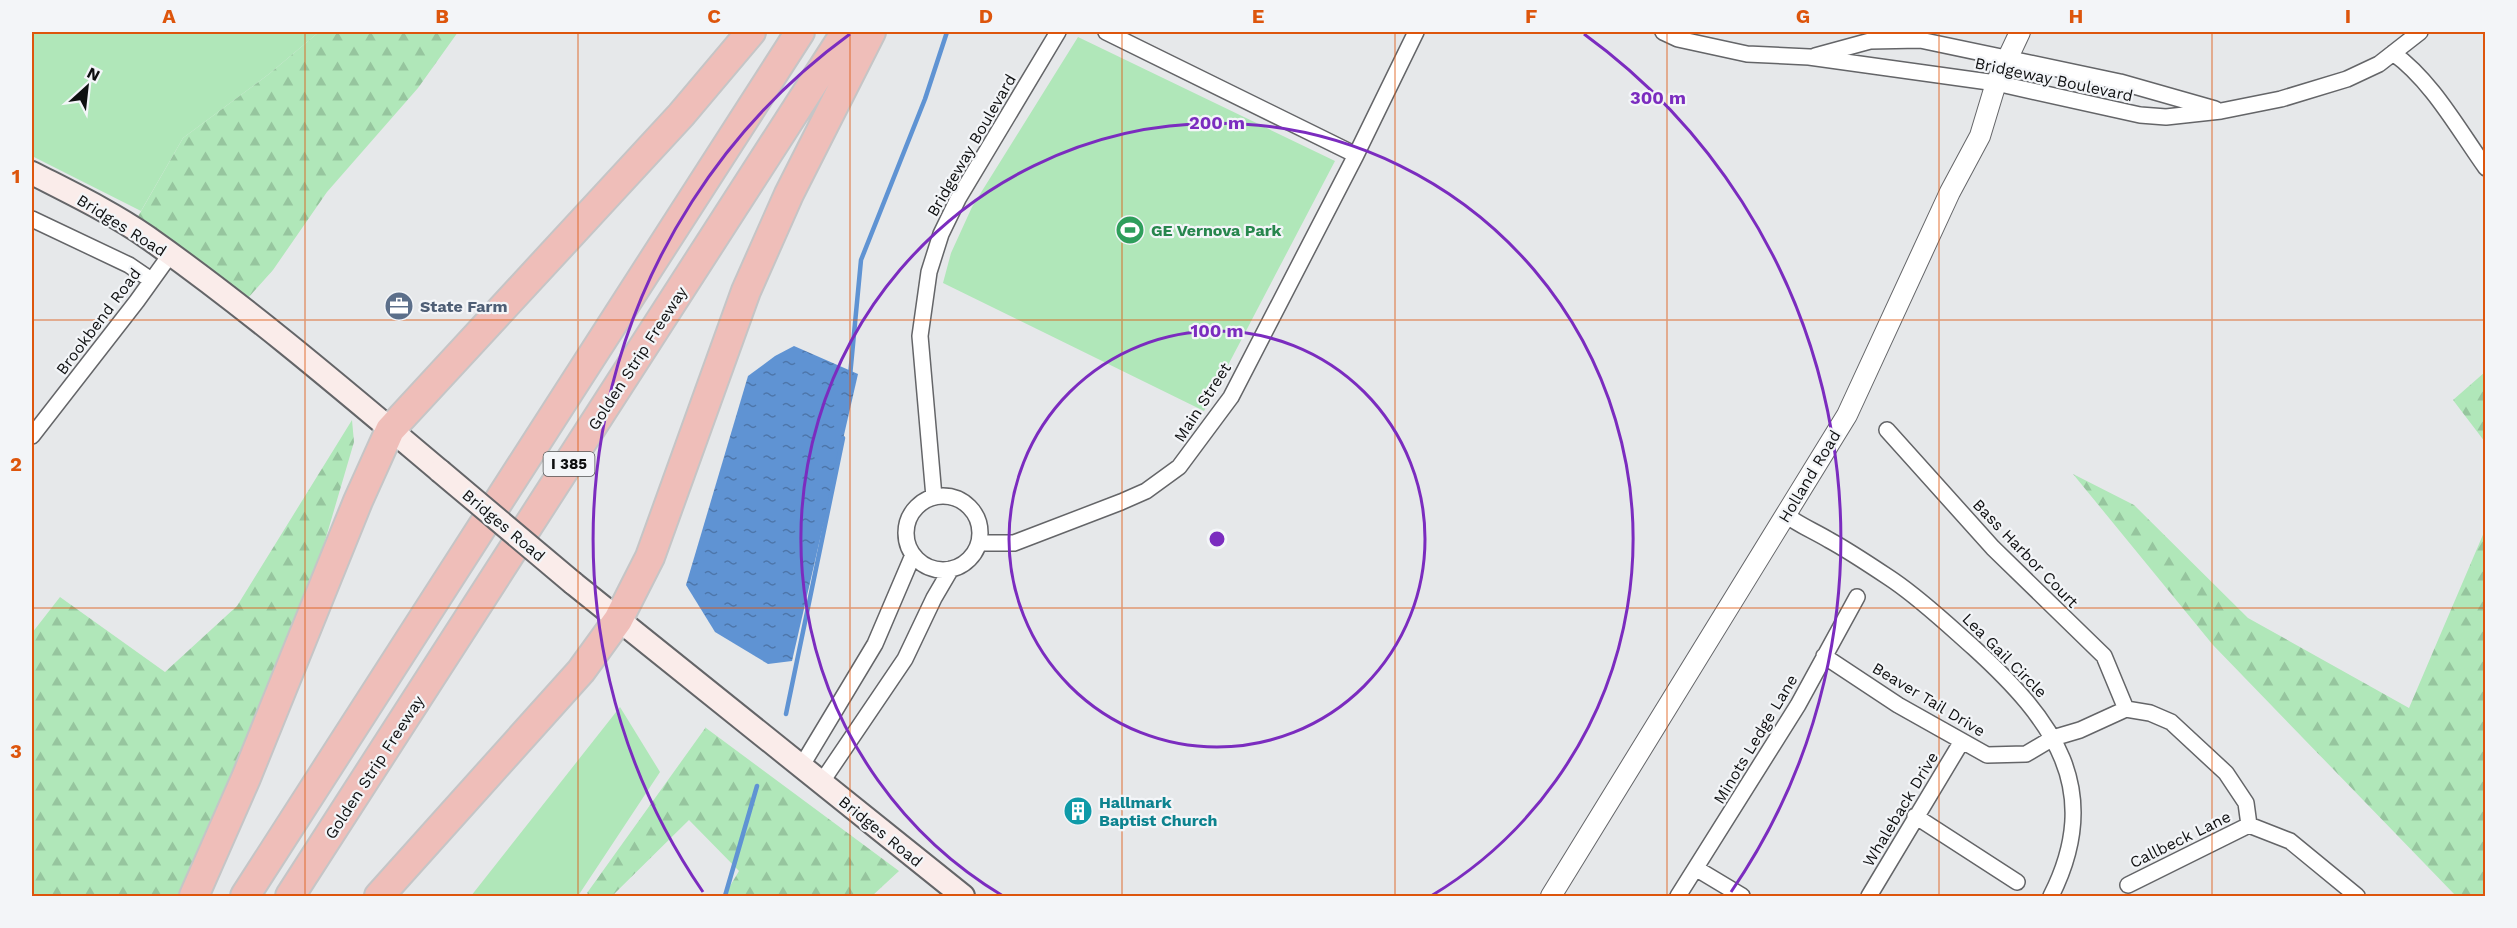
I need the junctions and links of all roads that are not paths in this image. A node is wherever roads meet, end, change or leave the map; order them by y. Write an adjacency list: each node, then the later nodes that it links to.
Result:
1 (751, 32): 24 (highway)
2 (800, 32): 46 (highway, I 385)
3 (846, 32): 47 (highway, Golden Strip Freeway / I 385)
4 (871, 32): 32 (highway)
5 (1058, 32): 26 (street, Bridgeway Boulevard)
6 (1106, 32): 17 (street)
7 (1416, 32): 17 (street, Main Street)
8 (1664, 32): 11 (street, Bridgeway Boulevard)
9 (2020, 32): 14 (street, Holland Road)
10 (2420, 32): 12 (street, Bridgeway Boulevard)
11 (1680, 35): 13 (street, Bridgeway Boulevard)
12 (2393, 53): 16 (street, Bridgeway Boulevard); 18 (street)
13 (1809, 57): 14 (street, Bridgeway Boulevard); 15 (street, Bridgeway Boulevard)
14 (2008, 59): 15 (street, Holland Road); 16 (street, Bridgeway Boulevard)
15 (1996, 83): 16 (street, Bridgeway Boulevard); 27 (street, Holland Road)
16 (2221, 111)
17 (1356, 155): 28 (street, Main Street)
18 (2486, 168)
19 (32, 173): 21 (main road, Bridges Road)
20 (32, 219): 22 (street)
21 (170, 255): 22 (street, Brookbend Road); 24 (main road, Bridges Road)
22 (151, 280): 25 (street, Brookbend Road)
23 (1887, 429): 34 (street, Bass Harbor Court)
24 (390, 430): 32 (main road, Bridges Road, bridge); 45 (highway)
25 (32, 436)
26 (934, 497): 28 (street); 29 (street)
27 (1786, 515): 35 (street, Lea Gail Circle); 44 (street, Holland Road)
28 (979, 543): 30 (street)
29 (913, 555): 30 (street); 37 (street)
30 (951, 569): 38 (street)
31 (1857, 597): 33 (street, Minots Ledge Lane)
32 (618, 621): 37 (main road, Bridges Road); 48 (highway)
33 (1824, 656): 36 (street, Beaver Tail Drive); 41 (street, Minots Ledge Lane)
34 (2126, 709): 35 (street, Beaver Tail Drive); 40 (street)
35 (2053, 738): 36 (street, Beaver Tail Drive); 53 (street, Lea Gail Circle)
36 (1962, 741): 39 (street, Whaleback Drive)
37 (801, 767): 38 (main road, Bridges Road)
38 (821, 783): 49 (main road, Bridges Road)
39 (1915, 816): 42 (street); 52 (street, Whaleback Drive)
40 (2249, 825): 43 (street, Callbeck Lane); 54 (street)
41 (1697, 869): 50 (street, Minots Ledge Lane); 51 (street)
42 (2017, 882)
43 (2128, 885)
44 (1556, 895)
45 (194, 897)
46 (245, 897)
47 (290, 897)
48 (379, 897)
49 (963, 897)
50 (1678, 897)
51 (1742, 897)
52 (1869, 897)
53 (2051, 897)
54 (2357, 897)

